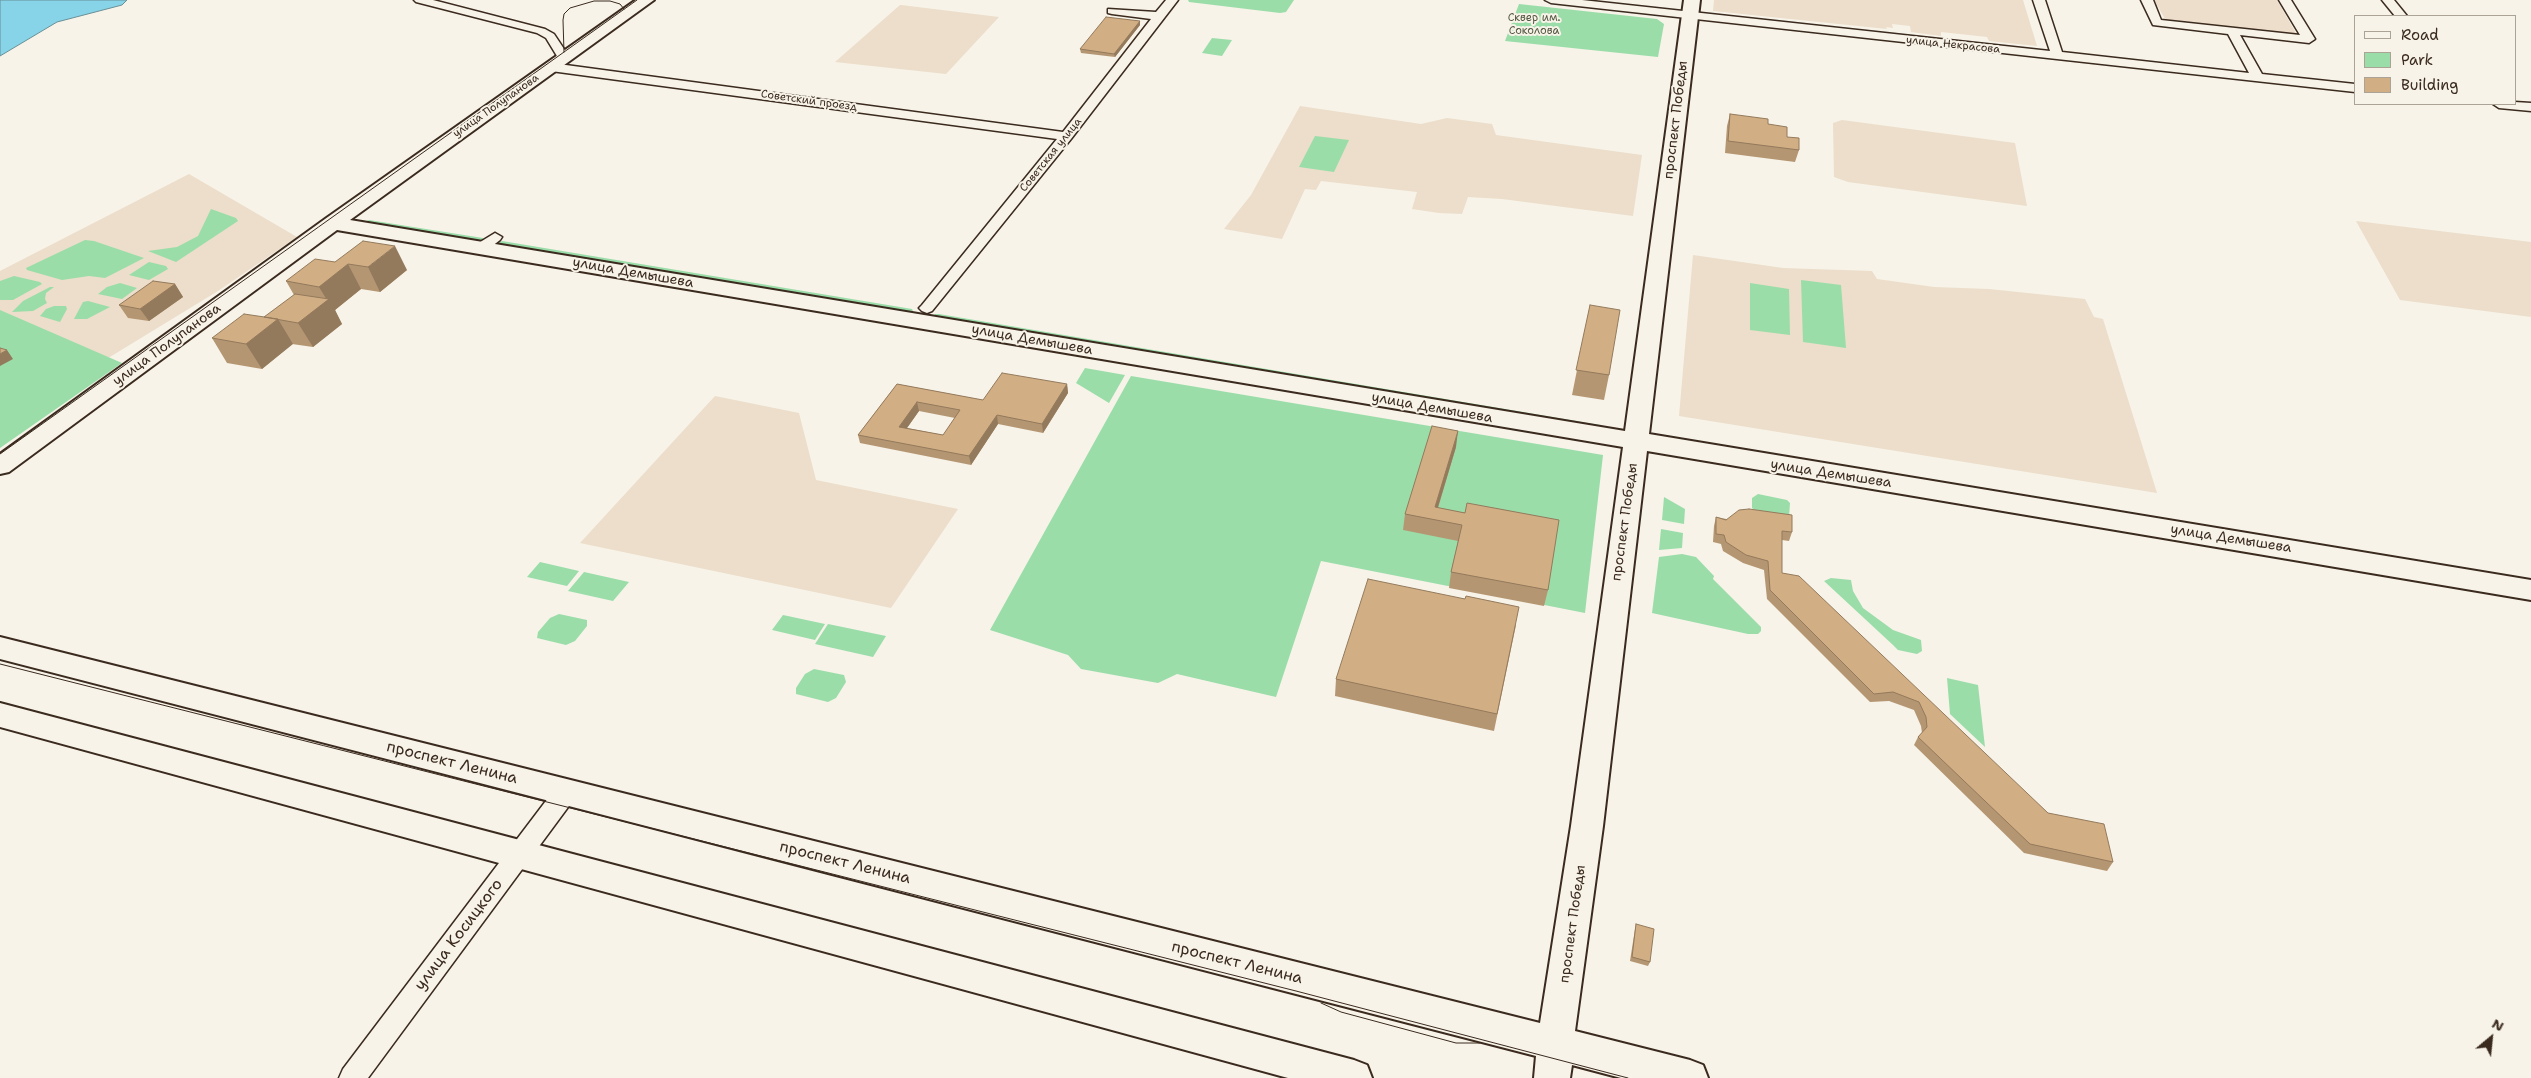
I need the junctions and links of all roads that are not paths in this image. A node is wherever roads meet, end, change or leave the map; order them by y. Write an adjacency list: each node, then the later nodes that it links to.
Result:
1 (420, 0): 15 (street)
2 (646, 0): 15 (street, улица Полупанова)
3 (1172, 0): 12 (street, Советская улица)
4 (1551, 0): 9 (street, улица Некрасова)
5 (2040, 0): 14 (street)
6 (2147, 0): 13 (street)
7 (2285, 0): 13 (street)
8 (2388, 0): 11 (street)
9 (1691, 8): 14 (street, улица Некрасова); 23 (street, проспект Победы)
10 (1112, 11): 12 (street)
11 (2400, 15)
12 (1159, 16): 20 (street, Советская улица)
13 (2232, 31): 16 (street)
14 (2058, 57): 16 (street, улица Некрасова)
15 (558, 62): 20 (street, Советский проезд); 21 (street, улица Полупанова)
16 (2258, 78): 17 (street, улица Некрасова)
17 (2354, 88)
18 (2510, 105): 19 (street)
19 (2531, 107)
20 (1066, 136): 22 (street, Советская улица)
21 (340, 218): 22 (street, улица Демышева); 24 (street, улица Полупанова)
22 (924, 315): 23 (street, улица Демышева)
23 (1638, 435): 25 (street, улица Демышева); 26 (street, улица Демышева); 31 (street, проспект Победы)
24 (0, 466)
25 (2531, 573)
26 (2531, 590)
27 (0, 648): 29 (street, проспект Ленина)
28 (0, 716): 30 (street)
29 (566, 792): 30 (street, улица Косицкого); 31 (street, проспект Ленина)
30 (520, 855): 32 (street, улица Косицкого); 33 (street)
31 (1554, 1061): 34 (street, проспект Ленина)
32 (352, 1078)
33 (1354, 1078)
34 (1690, 1078)

